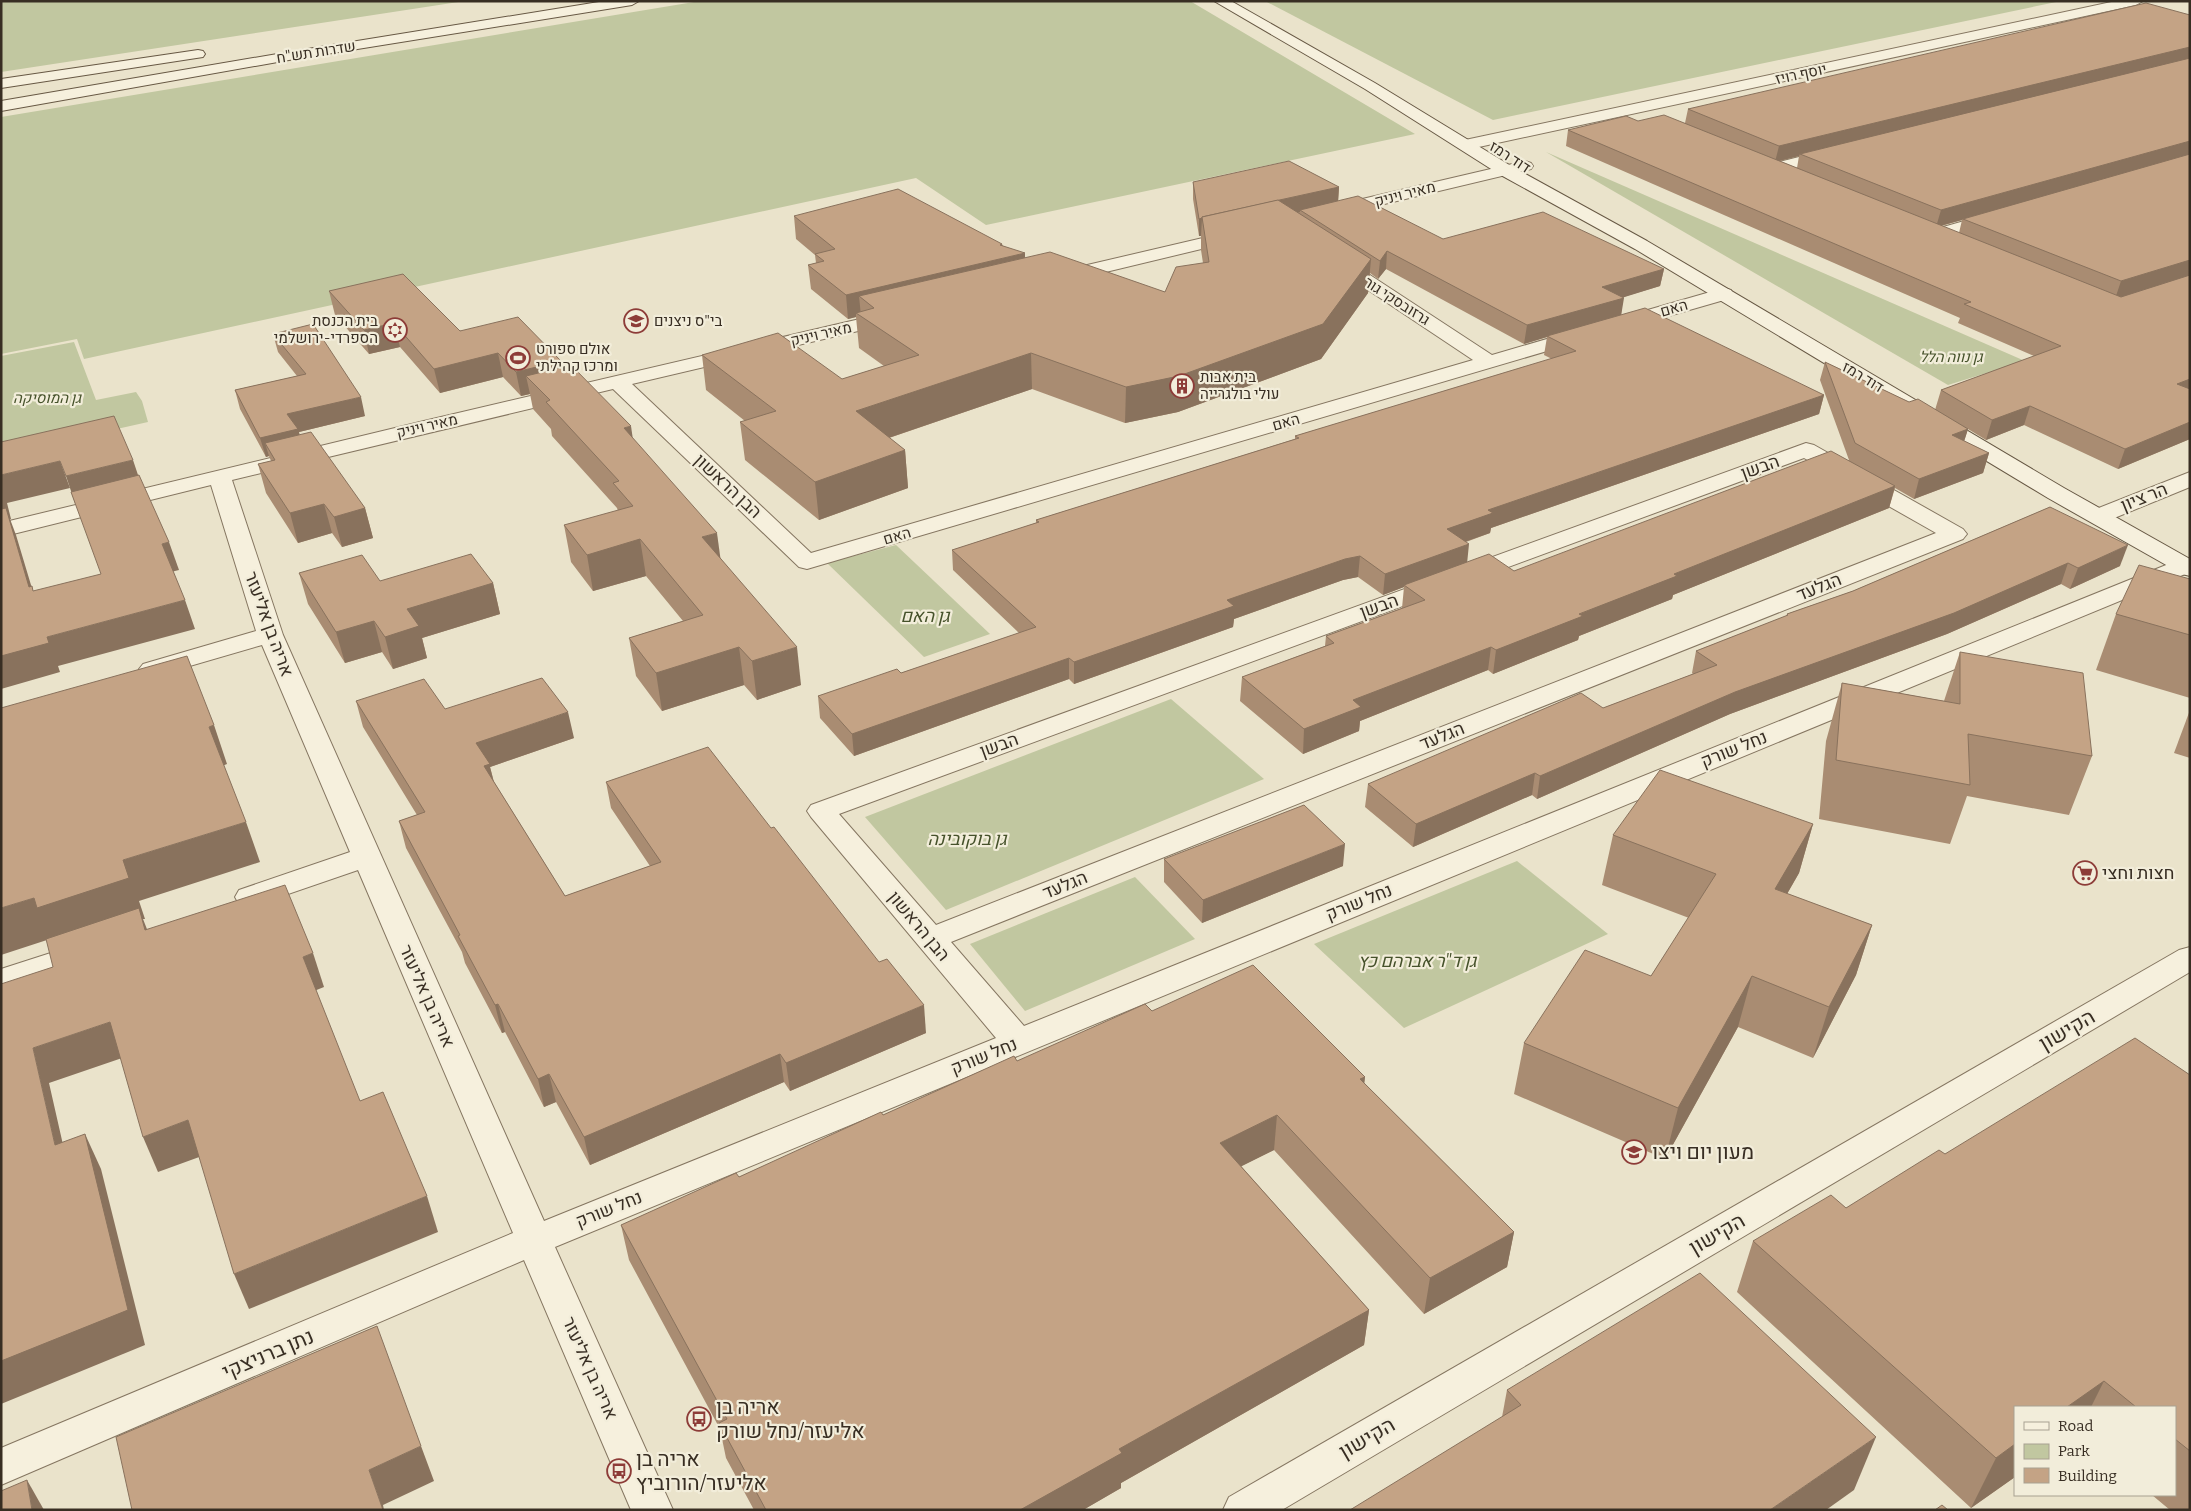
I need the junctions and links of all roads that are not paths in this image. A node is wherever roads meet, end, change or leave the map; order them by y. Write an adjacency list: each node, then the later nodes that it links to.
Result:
1 (540, 1): 4 (street)
2 (632, 1): 9 (street, שדרות תש"ח)
3 (1221, 1): 8 (street, דוד רמז)
4 (521, 4)
5 (2141, 7): 10 (street, יוסף רויז)
6 (212, 51): 7 (street)
7 (1, 84)
8 (1370, 86): 12 (street, דוד רמז); 13 (street, דוד רמז)
9 (1, 106)
10 (1632, 111): 11 (street); 12 (street, יוסף רויז)
11 (1659, 122)
12 (1486, 141): 13 (street, יוסף רויז); 16 (street, דוד רמז)
13 (1465, 145): 18 (street, דוד רמז)
14 (1851, 150): 17 (street)
15 (1756, 161): 17 (street)
16 (1525, 166): 18 (street, מאיר ויניק); 25 (street, דוד רמז)
17 (1773, 169): 19 (street)
18 (1505, 170): 21 (street, מאיר ויניק); 25 (street, דוד רמז)
19 (1800, 180)
20 (2010, 213): 24 (street)
21 (1318, 216)
22 (1917, 228): 24 (street)
23 (1251, 231): 28 (street)
24 (1935, 235): 26 (street)
25 (1641, 245): 29 (street, דוד רמז)
26 (1962, 246)
27 (1322, 252): 31 (street, גרזובסקי גור)
28 (1040, 282)
29 (1724, 294): 31 (street, האם); 35 (street, דוד רמז)
30 (915, 311): 32 (street, מאיר ויניק)
31 (1489, 362): 38 (street, האם)
32 (618, 382): 33 (street, מאיר ויניק); 38 (street, הבן הראשון)
33 (220, 477): 36 (street, מאיר ויניק); 40 (street, אריה בן אליעזר)
34 (2190, 479): 35 (street, הר ציון)
35 (2099, 516): 39 (street, דוד רמז)
36 (1, 530)
37 (1955, 534): 42 (street, הבשן); 45 (street, הגלעד)
38 (848, 551)
39 (2187, 567): 49 (street, נחל שורק)
40 (270, 635): 41 (street); 43 (street, אריה בן אליעזר)
41 (126, 676)
42 (821, 811): 45 (street, הבן הראשון)
43 (367, 857): 44 (street); 50 (street, אריה בן אליעזר)
44 (226, 905)
45 (929, 939): 49 (street, הבן הראשון)
46 (114, 943): 48 (street)
47 (2190, 958): 53 (street, הקישון)
48 (1, 981)
49 (1018, 1042): 50 (street, נחל שורק)
50 (534, 1240): 51 (street, נתן ברניצקי); 52 (street, אריה בן אליעזר)
51 (1, 1468)
52 (652, 1510)
53 (1244, 1510)

